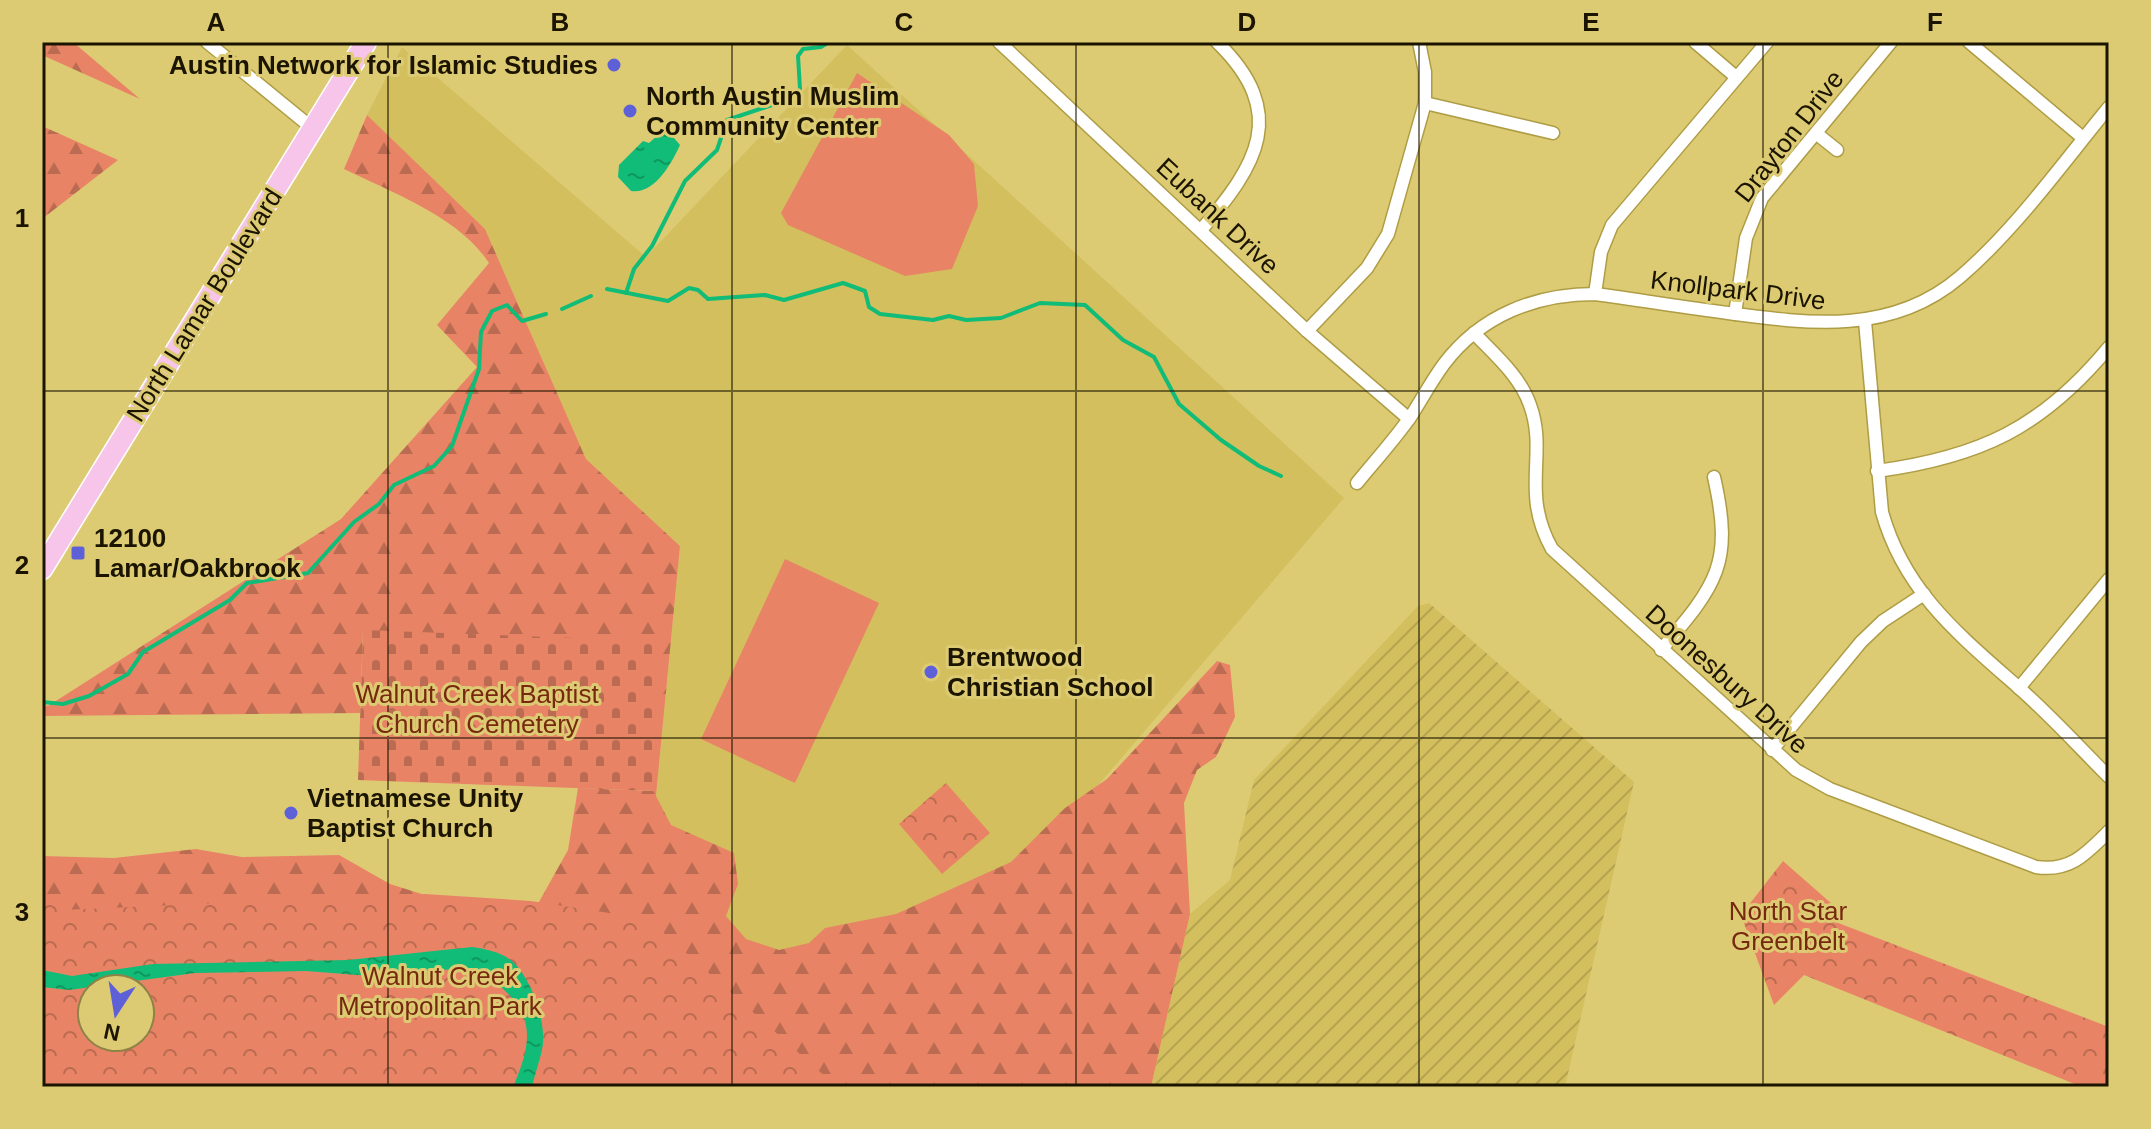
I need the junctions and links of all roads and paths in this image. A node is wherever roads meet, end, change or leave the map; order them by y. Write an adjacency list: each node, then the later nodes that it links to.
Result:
1 (366, 42): 13 (main road, North Lamar Boulevard)
2 (999, 42): 18 (street, Eubank Drive)
3 (1217, 42): 18 (street)
4 (1419, 42): 11 (street)
5 (1695, 42): 10 (street)
6 (1767, 42): 10 (street)
7 (1891, 42): 15 (street, Drayton Drive)
8 (1969, 42): 16 (street)
9 (215, 45): 13 (street)
10 (1736, 77): 19 (street)
11 (1425, 103): 14 (street); 22 (street)
12 (2109, 107): 16 (street, Knollpark Drive)
13 (312, 128): 29 (main road, North Lamar Boulevard)
14 (1553, 133)
15 (1817, 134): 17 (street); 20 (street, Drayton Drive)
16 (2083, 138): 21 (street, Knollpark Drive)
17 (1837, 150)
18 (1201, 230): 22 (street, Eubank Drive)
19 (1595, 294): 20 (street, Knollpark Drive); 23 (street, Knollpark Drive)
20 (1735, 314): 21 (street, Knollpark Drive)
21 (1865, 321): 26 (street)
22 (1307, 331): 25 (street, Eubank Drive)
23 (1474, 333): 25 (street, Knollpark Drive); 32 (street, Doonesbury Drive)
24 (2109, 347): 26 (street)
25 (1409, 419): 28 (street, Knollpark Drive)
26 (1877, 471): 31 (street)
27 (1714, 477): 32 (street)
28 (1357, 483)
29 (42, 569)
30 (2109, 579): 33 (street)
31 (1924, 594): 33 (street); 34 (street)
32 (1661, 650): 34 (street, Doonesbury Drive)
33 (2019, 688): 35 (street)
34 (1772, 750): 36 (street, Doonesbury Drive)
35 (2109, 777)
36 (2109, 831)

